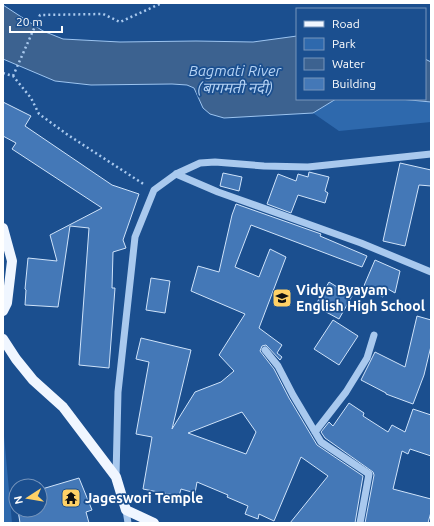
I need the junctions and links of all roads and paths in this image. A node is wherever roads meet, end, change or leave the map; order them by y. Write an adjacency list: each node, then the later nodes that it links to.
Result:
1 (162, 3): 3 (path)
2 (3, 73): 3 (path)
3 (13, 76): 6 (path)
4 (431, 154): 5 (street)
5 (176, 174): 6 (street); 8 (street)
6 (154, 190): 14 (street)
7 (3, 228): 9 (main road)
8 (431, 272)
9 (3, 311)
10 (374, 335): 13 (street)
11 (3, 339): 14 (main road)
12 (265, 350): 13 (street)
13 (315, 432): 18 (street)
14 (116, 477): 15 (main road)
15 (126, 510): 16 (street); 17 (main road)
16 (128, 523)
17 (154, 523)
18 (360, 523)

